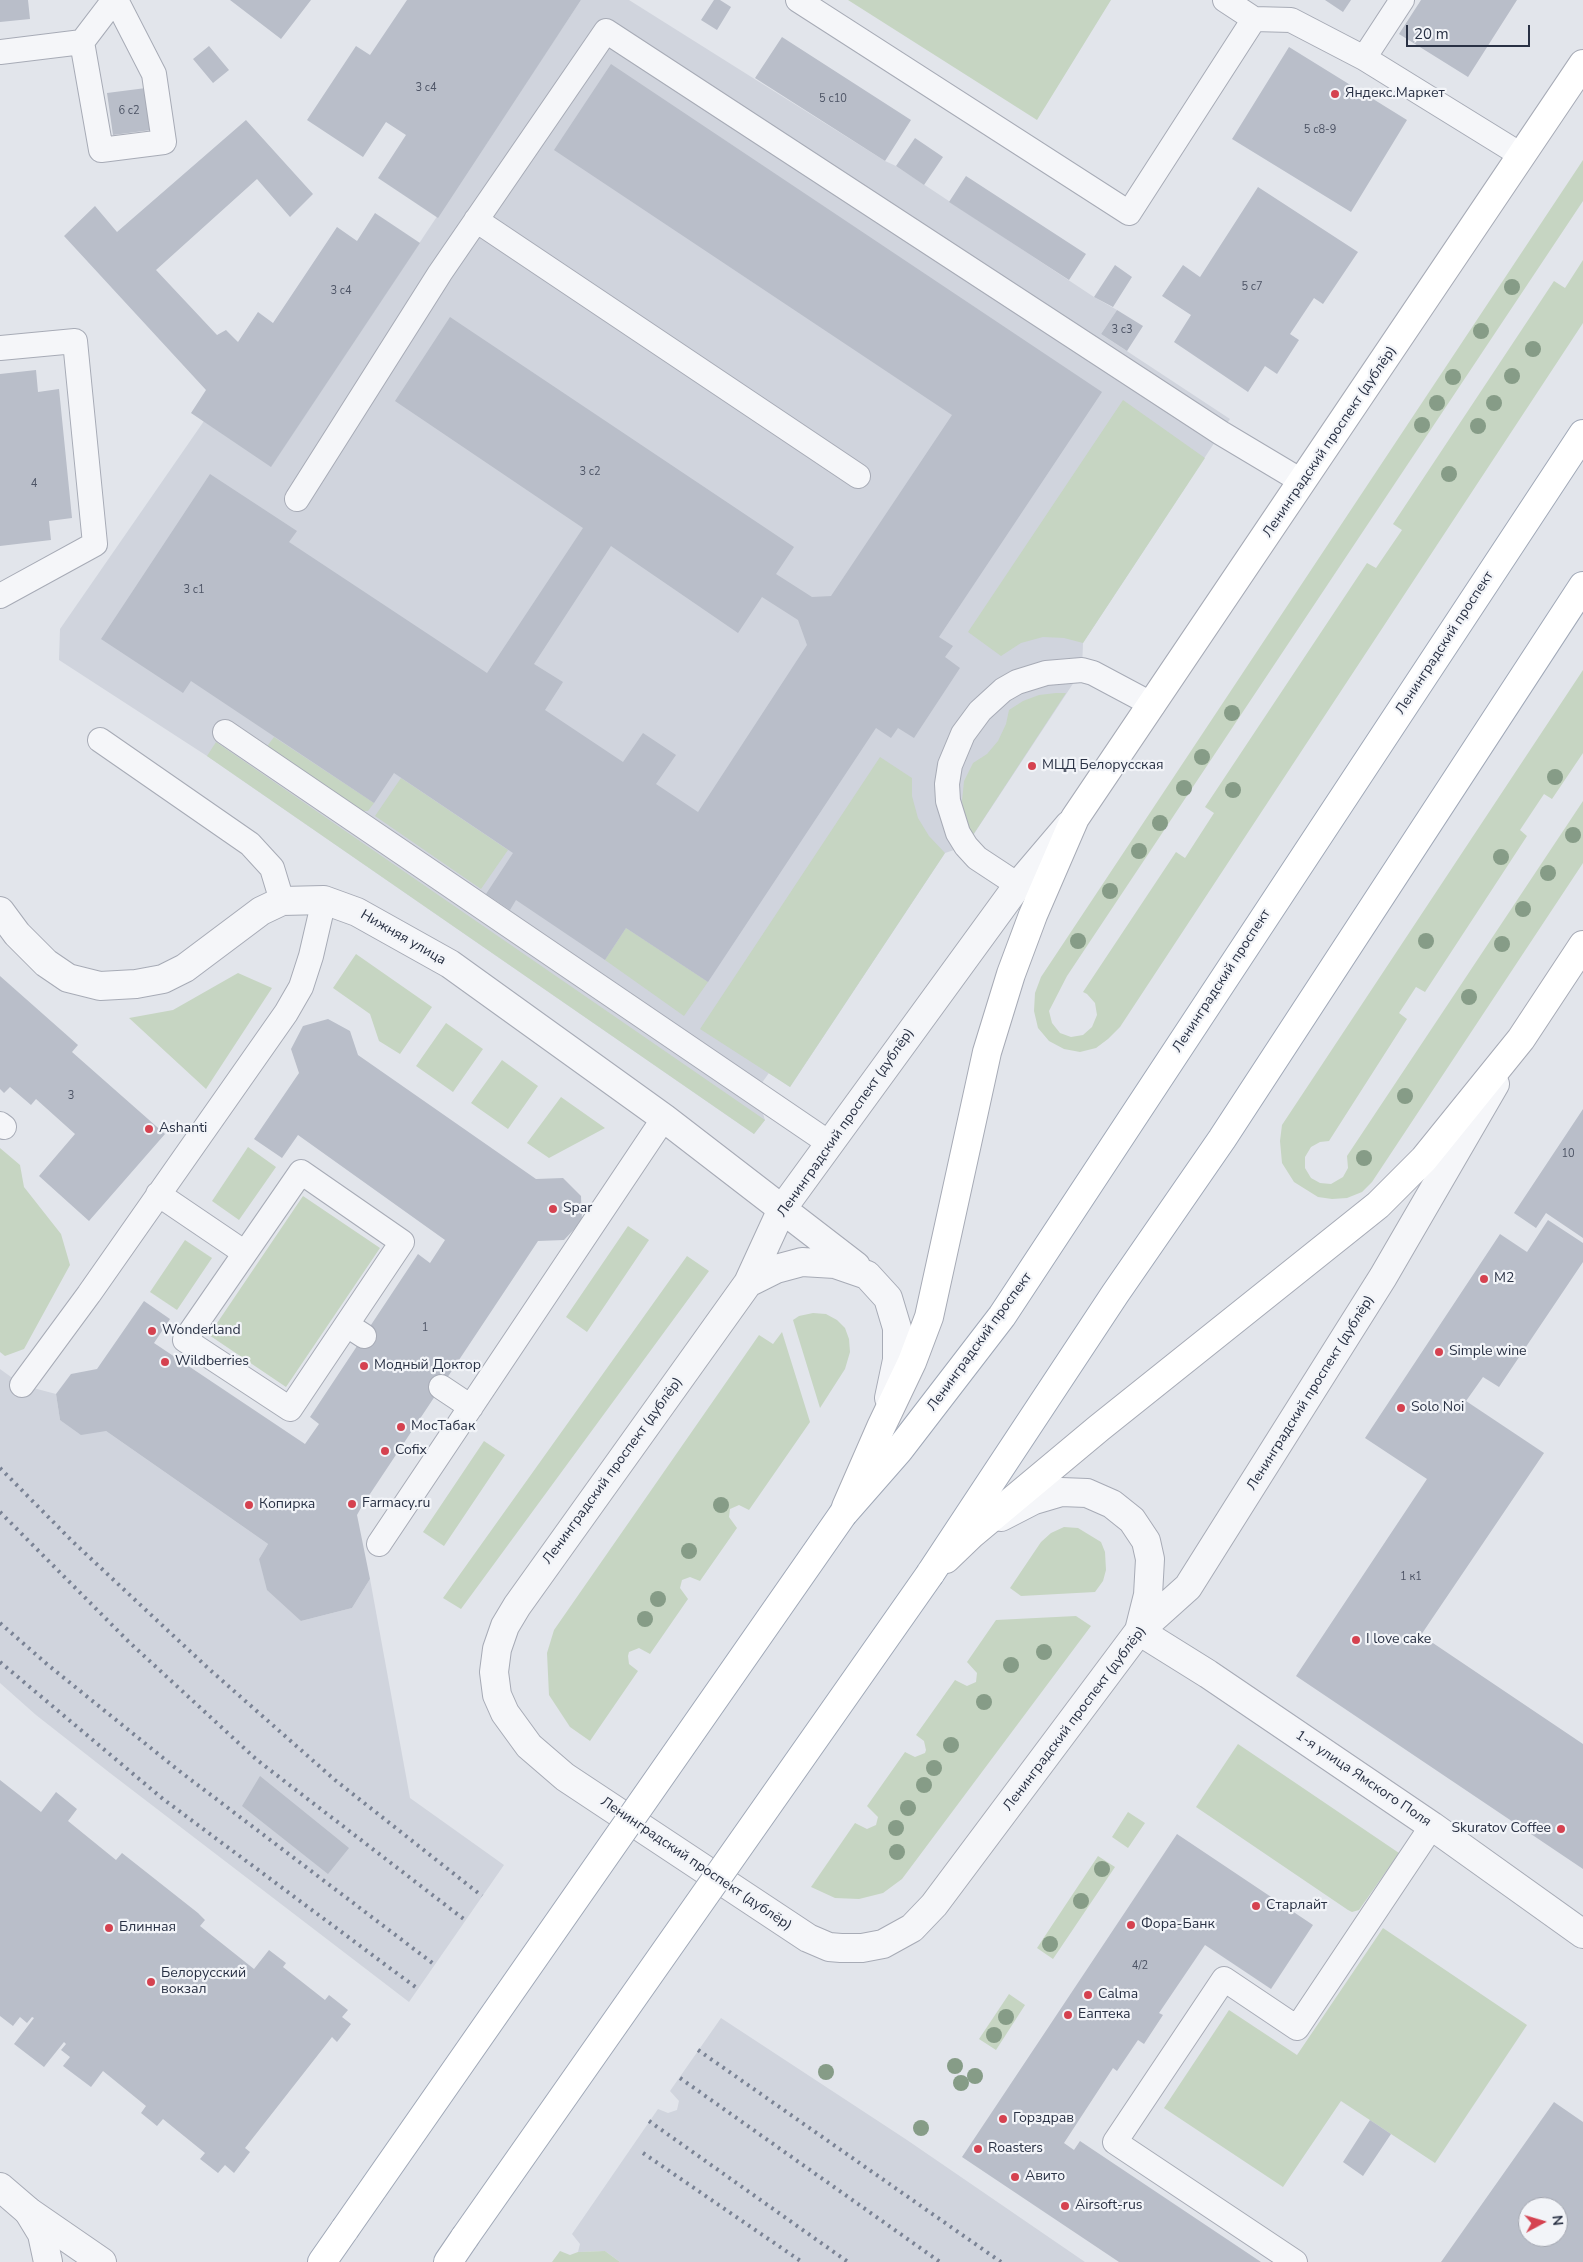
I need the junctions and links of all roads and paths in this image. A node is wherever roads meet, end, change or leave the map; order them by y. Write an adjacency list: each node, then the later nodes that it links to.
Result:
1 (115, 0): 6 (lane); 6 (lane)
2 (798, 0): 5 (lane)
3 (1225, 0): 5 (lane)
4 (1402, 0): 8 (lane)
5 (1254, 19): 8 (lane)
6 (82, 42): 7 (lane)
7 (0, 52)
8 (1364, 58): 10 (lane)
9 (1583, 64): 10 (main road, Ленинградский проспект (дублёр))
10 (1521, 155): 15 (main road, Ленинградский проспект (дублёр))
11 (476, 220): 14 (lane); 15 (lane); 16 (lane)
12 (0, 348): 18 (lane)
13 (1583, 434): 40 (main road, Ленинградский проспект)
14 (858, 476)
15 (1303, 482): 19 (main road, Ленинградский проспект (дублёр))
16 (297, 499)
17 (1583, 586): 43 (main road)
18 (0, 596)
19 (1153, 706): 22 (main road, Ленинградский проспект (дублёр)); 23 (lane)
20 (225, 732): 30 (lane)
21 (100, 740): 25 (lane)
22 (1075, 818): 23 (street, Ленинградский проспект (дублёр)); 39 (main road, Ленинградский проспект (дублёр))
23 (1018, 885): 30 (street, Ленинградский проспект (дублёр))
24 (324, 900): 25 (street, Нижняя улица); 29 (street, Нижняя улица); 31 (lane)
25 (282, 901): 26 (street, Нижняя улица)
26 (0, 912)
27 (1583, 944): 28 (main road, Ленинградский проспект (дублёр))
28 (1521, 1039): 41 (main road, Ленинградский проспект (дублёр)); 44 (street, Ленинградский проспект (дублёр))
29 (664, 1118): 32 (street, Нижняя улица); 38 (lane)
30 (829, 1143): 32 (street, Ленинградский проспект (дублёр))
31 (158, 1194): 33 (lane); 36 (lane)
32 (782, 1209): 34 (street, Нижняя улица); 35 (street, Ленинградский проспект (дублёр))
33 (245, 1253): 33 (lane)
34 (867, 1275): 35 (street); 39 (street, Нижняя улица)
35 (748, 1283): 44 (street, Ленинградский проспект (дублёр))
36 (22, 1385)
37 (442, 1387): 38 (lane)
38 (471, 1407): 42 (lane)
39 (880, 1427): 40 (main road, Ленинградский проспект (дублёр))
40 (843, 1514): 51 (main road, bridge)
41 (972, 1534): 43 (main road, Ленинградский проспект (дублёр)); 44 (street)
42 (379, 1544)
43 (930, 1574): 52 (main road, bridge)
44 (1139, 1631): 45 (street, 1-я улица Ямского Поля)
45 (1432, 1826): 46 (street, 1-я улица Ямского Поля); 53 (lane)
46 (1583, 1934)
47 (0, 2187): 48 (street)
48 (28, 2211): 49 (street); 50 (street)
49 (48, 2262)
50 (102, 2262)
51 (322, 2262)
52 (448, 2262)
53 (1295, 2262)

